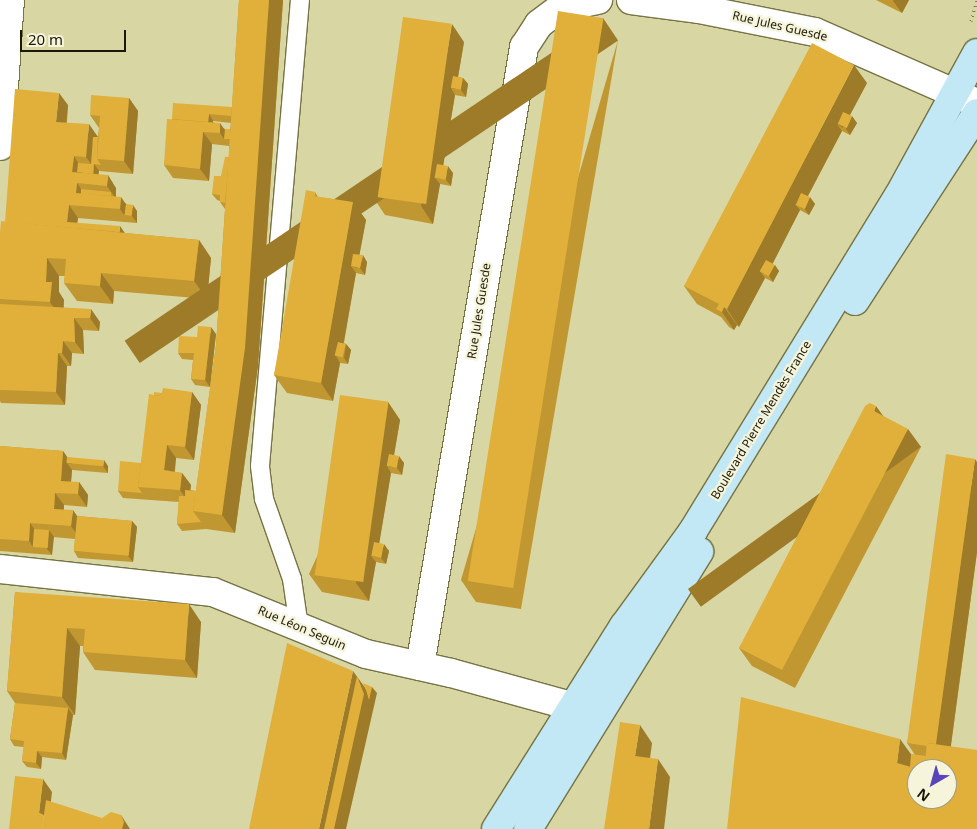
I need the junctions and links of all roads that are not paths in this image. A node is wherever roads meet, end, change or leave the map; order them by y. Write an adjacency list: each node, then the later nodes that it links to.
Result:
1 (10, 0): 8 (street)
2 (300, 0): 10 (lane)
3 (598, 0): 11 (street, Rue Jules Guesde)
4 (631, 0): 6 (street, Rue Jules Guesde)
5 (977, 53): 6 (main road, Boulevard Pierre Mendès France)
6 (965, 99): 12 (main road, Boulevard Pierre Mendès France)
7 (977, 113): 13 (main road, Boulevard Pierre Mendès France)
8 (0, 146)
9 (0, 569): 10 (street, Rue Léon Seguin)
10 (299, 627): 11 (street, Rue Léon Seguin)
11 (420, 666): 12 (street, Rue Léon Seguin)
12 (573, 705): 13 (street, Rue Léon Seguin); 14 (main road, Boulevard Pierre Mendès France)
13 (600, 714): 17 (main road, Boulevard Pierre Mendès France)
14 (530, 778): 15 (main road, Boulevard Pierre Mendès France); 16 (main road, Boulevard Pierre Mendès France)
15 (496, 829)
16 (504, 829)
17 (528, 829)

